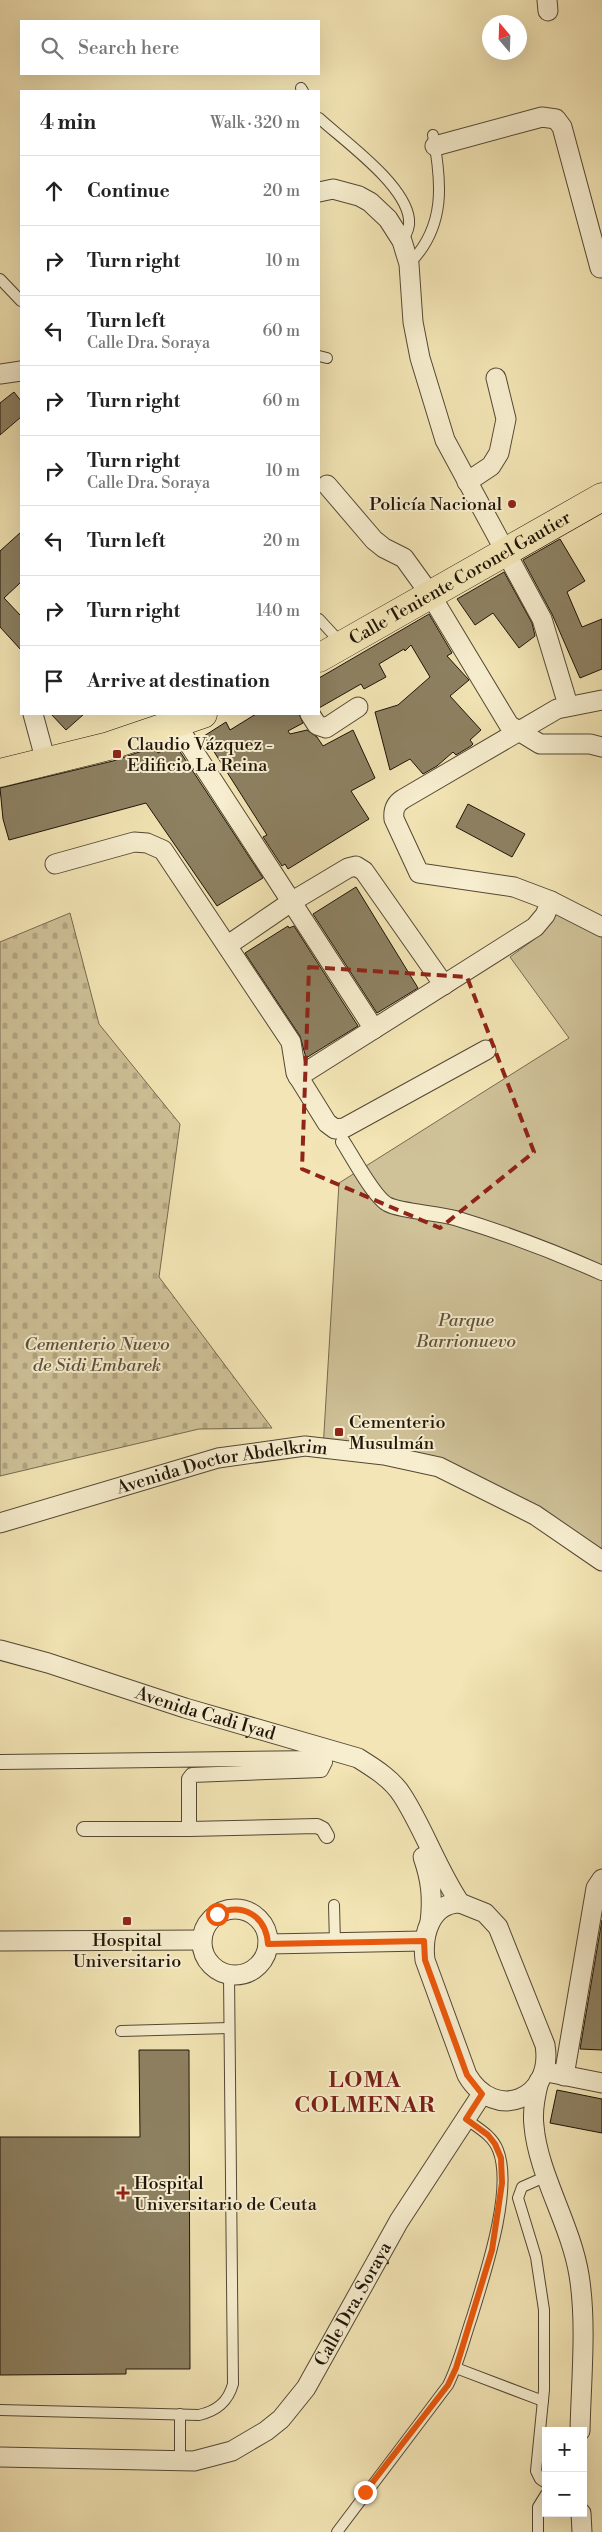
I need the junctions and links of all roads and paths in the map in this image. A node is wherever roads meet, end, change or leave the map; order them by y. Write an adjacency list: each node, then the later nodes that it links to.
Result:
1 (320, 119): 4 (lane)
2 (434, 140): 5 (lane); 6 (street)
3 (320, 192): 4 (street)
4 (402, 241): 5 (street)
5 (409, 264): 12 (street)
6 (600, 268)
7 (0, 279): 8 (lane)
8 (20, 300)
9 (20, 371): 10 (street)
10 (0, 374)
11 (496, 378): 12 (street)
12 (467, 482): 15 (street)
13 (328, 485): 16 (street)
14 (602, 497): 15 (main road, Calle Teniente Coronel Gautier)
15 (506, 552): 16 (main road, Calle Teniente Coronel Gautier); 21 (street)
16 (430, 594): 18 (main road, Calle Teniente Coronel Gautier); 27 (street)
17 (320, 620): 18 (lane)
18 (343, 646): 19 (main road, Calle Teniente Coronel Gautier)
19 (320, 658)
20 (602, 700): 21 (street)
21 (568, 706): 27 (street)
22 (358, 707): 25 (street)
23 (32, 715): 29 (street)
24 (200, 715): 26 (main road)
25 (311, 715)
26 (176, 724): 29 (main road); 33 (street)
27 (517, 731): 28 (street); 32 (street)
28 (602, 747)
29 (46, 762): 30 (main road)
30 (0, 773)
31 (55, 864): 35 (street)
32 (551, 901): 34 (street); 36 (street)
33 (291, 902): 35 (street); 36 (street); 37 (street)
34 (602, 927)
35 (228, 945): 39 (street)
36 (444, 985): 37 (street)
37 (374, 1029): 39 (street)
38 (486, 1050): 39 (street)
39 (298, 1077)
40 (343, 1142): 41 (street)
41 (602, 1274)
42 (0, 1523): 43 (street, Avenida Doctor Abdelkrim)
43 (602, 1561)
44 (0, 1650): 46 (street, Avenida Cadi Iyad)
45 (0, 1762): 48 (street)
46 (402, 1794): 51 (street, Avenida Cadi Iyad); 53 (street, Avenida Cadi Iyad)
47 (84, 1829): 48 (street)
48 (189, 1829): 49 (street)
49 (327, 1836)
50 (602, 1879): 63 (street)
51 (460, 1903): 53 (street); 62 (street)
52 (334, 1905): 57 (lane)
53 (430, 1922): 56 (street)
54 (201, 1940): 55 (street); 58 (street); 59 (street)
55 (0, 1941)
56 (424, 1941): 57 (street); 65 (street)
57 (335, 1943): 58 (street)
58 (268, 1944): 59 (street)
59 (229, 1975): 60 (lane)
60 (229, 2028): 61 (lane); 73 (lane)
61 (121, 2031)
62 (542, 2076): 63 (street); 66 (street); 68 (street)
63 (564, 2076): 64 (street)
64 (602, 2083)
65 (482, 2094): 66 (street); 67 (street, Calle Dra. Soraya)
66 (501, 2101): 68 (street)
67 (466, 2119): 70 (lane); 76 (street, Calle Dra. Soraya)
68 (536, 2141): 69 (street)
69 (547, 2176): 71 (lane); 74 (street)
70 (456, 2368): 71 (lane); 80 (lane)
71 (543, 2401): 77 (lane)
72 (0, 2410): 73 (lane)
73 (180, 2414): 76 (lane)
74 (580, 2427)
75 (0, 2457): 76 (street, Calle Dra. Soraya)
76 (180, 2461)
77 (542, 2480)
78 (542, 2499): 81 (lane)
79 (581, 2517): 82 (street)
80 (337, 2532)
81 (538, 2532)
82 (582, 2532)

